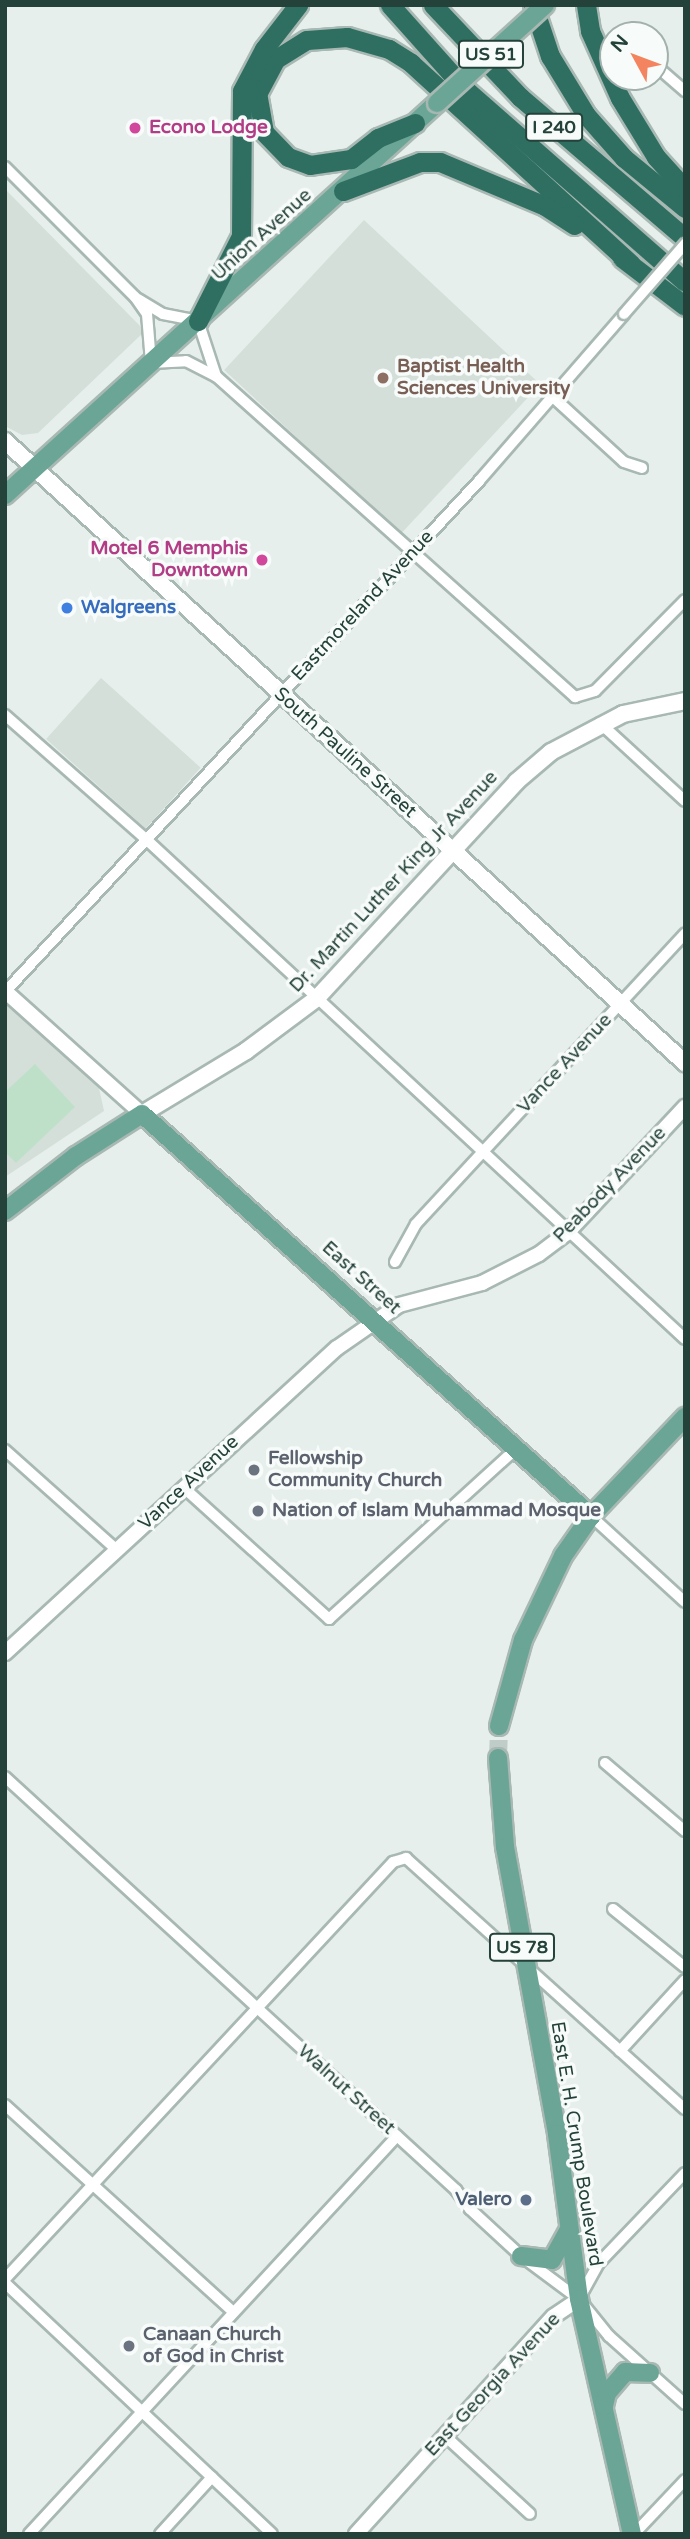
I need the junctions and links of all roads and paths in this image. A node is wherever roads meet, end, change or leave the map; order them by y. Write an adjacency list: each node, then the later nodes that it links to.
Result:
1 (299, 5): 20 (highway)
2 (390, 5): 17 (highway, I 240)
3 (432, 5): 14 (highway, I 240)
4 (533, 5): 13 (highway)
5 (545, 5): 9 (main road, Union Avenue / US 51, bridge)
6 (586, 5): 11 (highway)
7 (669, 77): 8 (street)
8 (685, 91)
9 (415, 123): 12 (main road, Union Avenue / US 51); 16 (highway)
10 (5, 167): 18 (street)
11 (685, 189)
12 (343, 191): 16 (highway); 20 (main road, Union Avenue / US 51)
13 (685, 208)
14 (685, 238)
15 (685, 244): 23 (street, Eastmoreland Avenue, bridge)
16 (631, 264): 19 (highway)
17 (685, 282)
18 (135, 297): 20 (street); 21 (street)
19 (685, 306)
20 (198, 321): 21 (main road, Union Avenue / US 51); 22 (street)
21 (151, 363): 22 (street); 25 (main road, Union Avenue / US 51)
22 (216, 376): 28 (street)
23 (553, 397): 26 (street); 28 (street, Eastmoreland Avenue)
24 (5, 441): 25 (main road, South Pauline Street)
25 (35, 468): 27 (main road, Union Avenue / US 51); 30 (main road, South Pauline Street)
26 (642, 468)
27 (5, 495)
28 (411, 554): 29 (street); 30 (street, Eastmoreland Avenue)
29 (684, 601)
30 (280, 694): 35 (street, Eastmoreland Avenue); 36 (main road, South Pauline Street)
31 (685, 701): 33 (main road, Dr. Martin Luther King Jr Avenue)
32 (5, 715): 35 (street)
33 (600, 723): 34 (street); 36 (main road, Dr. Martin Luther King Jr Avenue)
34 (685, 801)
35 (148, 841): 38 (street, Eastmoreland Avenue); 39 (street)
36 (453, 852): 39 (main road, Dr. Martin Luther King Jr Avenue); 40 (main road, South Pauline Street)
37 (685, 933): 40 (street, Vance Avenue)
38 (5, 991): 43 (street, East Street)
39 (317, 998): 43 (main road, Dr. Martin Luther King Jr Avenue); 44 (street)
40 (621, 1005): 41 (main road, South Pauline Street); 44 (street, Vance Avenue)
41 (685, 1063)
42 (685, 1107): 46 (street, Peabody Avenue)
43 (142, 1114): 45 (main road, Dr. Martin Luther King Jr Avenue); 48 (main road, East Street)
44 (481, 1154): 46 (street); 47 (street, Vance Avenue)
45 (5, 1211)
46 (567, 1233): 48 (street, Peabody Avenue); 49 (street)
47 (394, 1262)
48 (376, 1320): 51 (main road, East Street); 53 (street, Vance Avenue)
49 (685, 1339)
50 (685, 1416): 54 (main road)
51 (516, 1449): 53 (street); 54 (main road, East Street)
52 (5, 1450): 55 (street)
53 (183, 1488): 55 (street, Vance Avenue)
54 (591, 1516): 56 (street, East Street); 58 (main road)
55 (117, 1549): 57 (street, Vance Avenue)
56 (685, 1602)
57 (5, 1653)
58 (499, 1726)
59 (498, 1758): 64 (main road, East E. H. Crump Boulevard / US 78)
60 (605, 1763): 62 (street)
61 (5, 1777): 67 (street, Walnut Street)
62 (685, 1831)
63 (613, 1909): 65 (street)
64 (524, 1962): 67 (street); 68 (street); 74 (main road, East E. H. Crump Boulevard / US 78)
65 (685, 1967)
66 (685, 1980): 68 (street)
67 (255, 2008): 71 (street, Walnut Street); 73 (street)
68 (620, 2051): 70 (street)
69 (5, 2105): 73 (street)
70 (685, 2109)
71 (397, 2136): 75 (street, Walnut Street); 78 (street)
72 (685, 2173): 77 (street, East Georgia Avenue)
73 (92, 2183): 76 (street); 78 (street)
74 (568, 2231): 75 (main road); 77 (main road, East E. H. Crump Boulevard / US 78)
75 (521, 2256): 77 (street, Walnut Street)
76 (5, 2281): 81 (street)
77 (579, 2299): 79 (street, Walnut Street); 82 (main road, East E. H. Crump Boulevard / US 78); 83 (street, East Georgia Avenue)
78 (233, 2312): 81 (street)
79 (650, 2373): 80 (street, Walnut Street); 82 (main road)
80 (685, 2404)
81 (142, 2410): 84 (street); 87 (street)
82 (604, 2410): 91 (main road, East E. H. Crump Boulevard / US 78)
83 (445, 2436): 86 (street); 90 (street, East Georgia Avenue)
84 (212, 2477): 88 (street); 89 (street)
85 (685, 2480): 91 (street)
86 (530, 2514)
87 (29, 2534)
88 (160, 2534)
89 (272, 2534)
90 (356, 2534)
91 (633, 2534)

